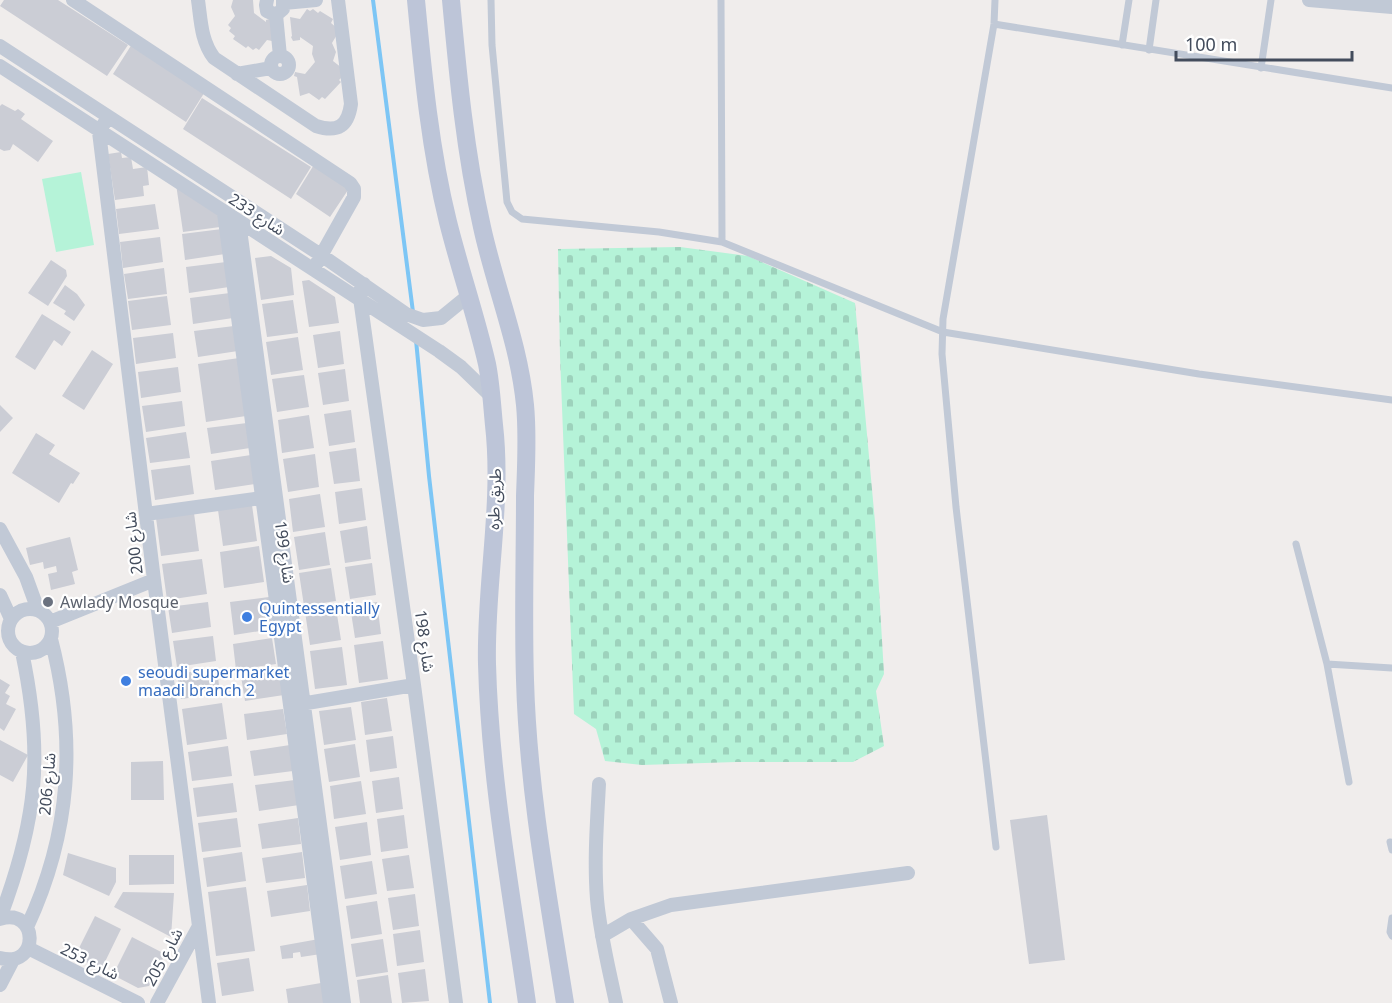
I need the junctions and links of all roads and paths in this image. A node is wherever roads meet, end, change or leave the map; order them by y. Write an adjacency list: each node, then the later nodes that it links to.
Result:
1 (73, 0): 32 (street)
2 (198, 0): 24 (street)
3 (267, 0): 15 (street)
4 (316, 0): 15 (street)
5 (338, 0): 26 (street)
6 (416, 0): 35 (main road, طريق طره)
7 (452, 0): 77 (main road, طريق طره)
8 (491, 0): 31 (lane)
9 (722, 0): 31 (lane)
10 (995, 0): 17 (lane)
11 (1129, 0): 18 (lane)
12 (1156, 0): 20 (lane)
13 (1271, 0): 22 (lane)
14 (1309, 0): 16 (street)
15 (281, 6): 23 (street)
16 (1392, 7)
17 (994, 24): 18 (lane); 37 (lane)
18 (1122, 45): 20 (lane)
19 (0, 46): 27 (street, شارع 233)
20 (1149, 50): 22 (lane)
21 (0, 66): 28 (street, شارع 233)
22 (1261, 68): 25 (lane)
23 (276, 71): 24 (street); 26 (street)
24 (237, 74): 26 (street)
25 (1392, 88)
26 (282, 104)
27 (108, 117): 28 (street); 32 (street, شارع 233)
28 (99, 132): 29 (street, شارع 233); 41 (street, شارع 200)
29 (224, 213): 30 (street, شارع 233); 40 (street, شارع 199)
30 (239, 222): 33 (street, شارع 233); 40 (street, شارع 199)
31 (722, 242): 37 (lane)
32 (321, 255): 33 (street); 34 (street, شارع 233)
33 (313, 270): 36 (street, شارع 233)
34 (364, 284): 35 (street, شارع 233); 36 (street, شارع 198)
35 (468, 296): 38 (main road, طريق طره)
36 (360, 298): 38 (street, شارع 233); 54 (street, شارع 198)
37 (943, 332): 39 (lane); 58 (lane)
38 (491, 396): 76 (main road, طريق طره)
39 (1392, 400)
40 (268, 497): 41 (street); 55 (street, شارع 199)
41 (146, 514): 44 (street, شارع 200)
42 (0, 529): 46 (street)
43 (1296, 544): 52 (lane)
44 (154, 580): 48 (street); 63 (street, شارع 200)
45 (0, 595): 47 (street)
46 (38, 610): 47 (street); 48 (street)
47 (11, 619): 50 (street)
48 (50, 622): 49 (street)
49 (51, 639): 51 (street); 64 (street, شارع 206)
50 (5, 644): 51 (street)
51 (22, 652): 60 (street, شارع 206)
52 (1327, 664): 53 (lane); 56 (lane)
53 (1392, 668)
54 (414, 685): 55 (street); 75 (street, شارع 198)
55 (297, 705): 73 (street, شارع 199); 74 (street, شارع 199)
56 (1349, 782)
57 (599, 784): 65 (street)
58 (996, 847)
59 (908, 873): 62 (street)
60 (0, 918): 64 (street)
61 (1392, 918): 66 (lane)
62 (631, 919): 65 (street); 79 (street)
63 (199, 926): 71 (street, شارع 205); 72 (street, شارع 200)
64 (27, 927): 67 (street)
65 (602, 936): 78 (street)
66 (1392, 936)
67 (28, 948): 68 (street); 70 (street, شارع 253)
68 (7, 959): 69 (street)
69 (0, 985)
70 (138, 1003)
71 (157, 1003)
72 (209, 1003)
73 (330, 1003)
74 (344, 1003)
75 (456, 1003)
76 (527, 1003)
77 (565, 1003)
78 (616, 1003)
79 (671, 1003)

